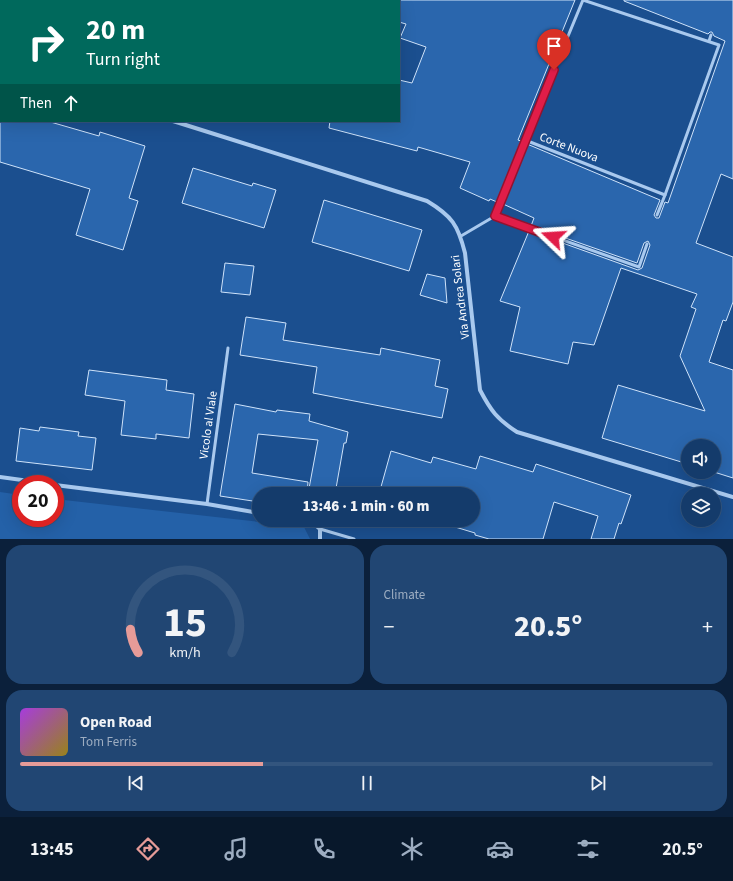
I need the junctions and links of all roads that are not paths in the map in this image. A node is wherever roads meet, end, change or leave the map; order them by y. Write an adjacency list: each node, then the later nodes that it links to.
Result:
1 (711, 35): 2 (lane)
2 (709, 41): 4 (lane, Corte Nuova); 5 (lane)
3 (176, 122): 8 (street, Via Andrea Solari)
4 (525, 140): 5 (lane, Corte Nuova); 7 (lane)
5 (665, 195): 6 (lane)
6 (657, 215)
7 (495, 216): 8 (lane); 9 (lane)
8 (461, 236): 14 (street, Via Andrea Solari)
9 (647, 244)
10 (228, 348): 15 (lane, Vicolo al Viale)
11 (0, 477): 12 (street)
12 (12, 479)
13 (64, 485): 15 (street)
14 (733, 497)
15 (207, 504): 16 (street)
16 (252, 512)
17 (318, 527): 18 (street)
18 (320, 529): 19 (street); 20 (lane)
19 (320, 539)
20 (354, 539)

